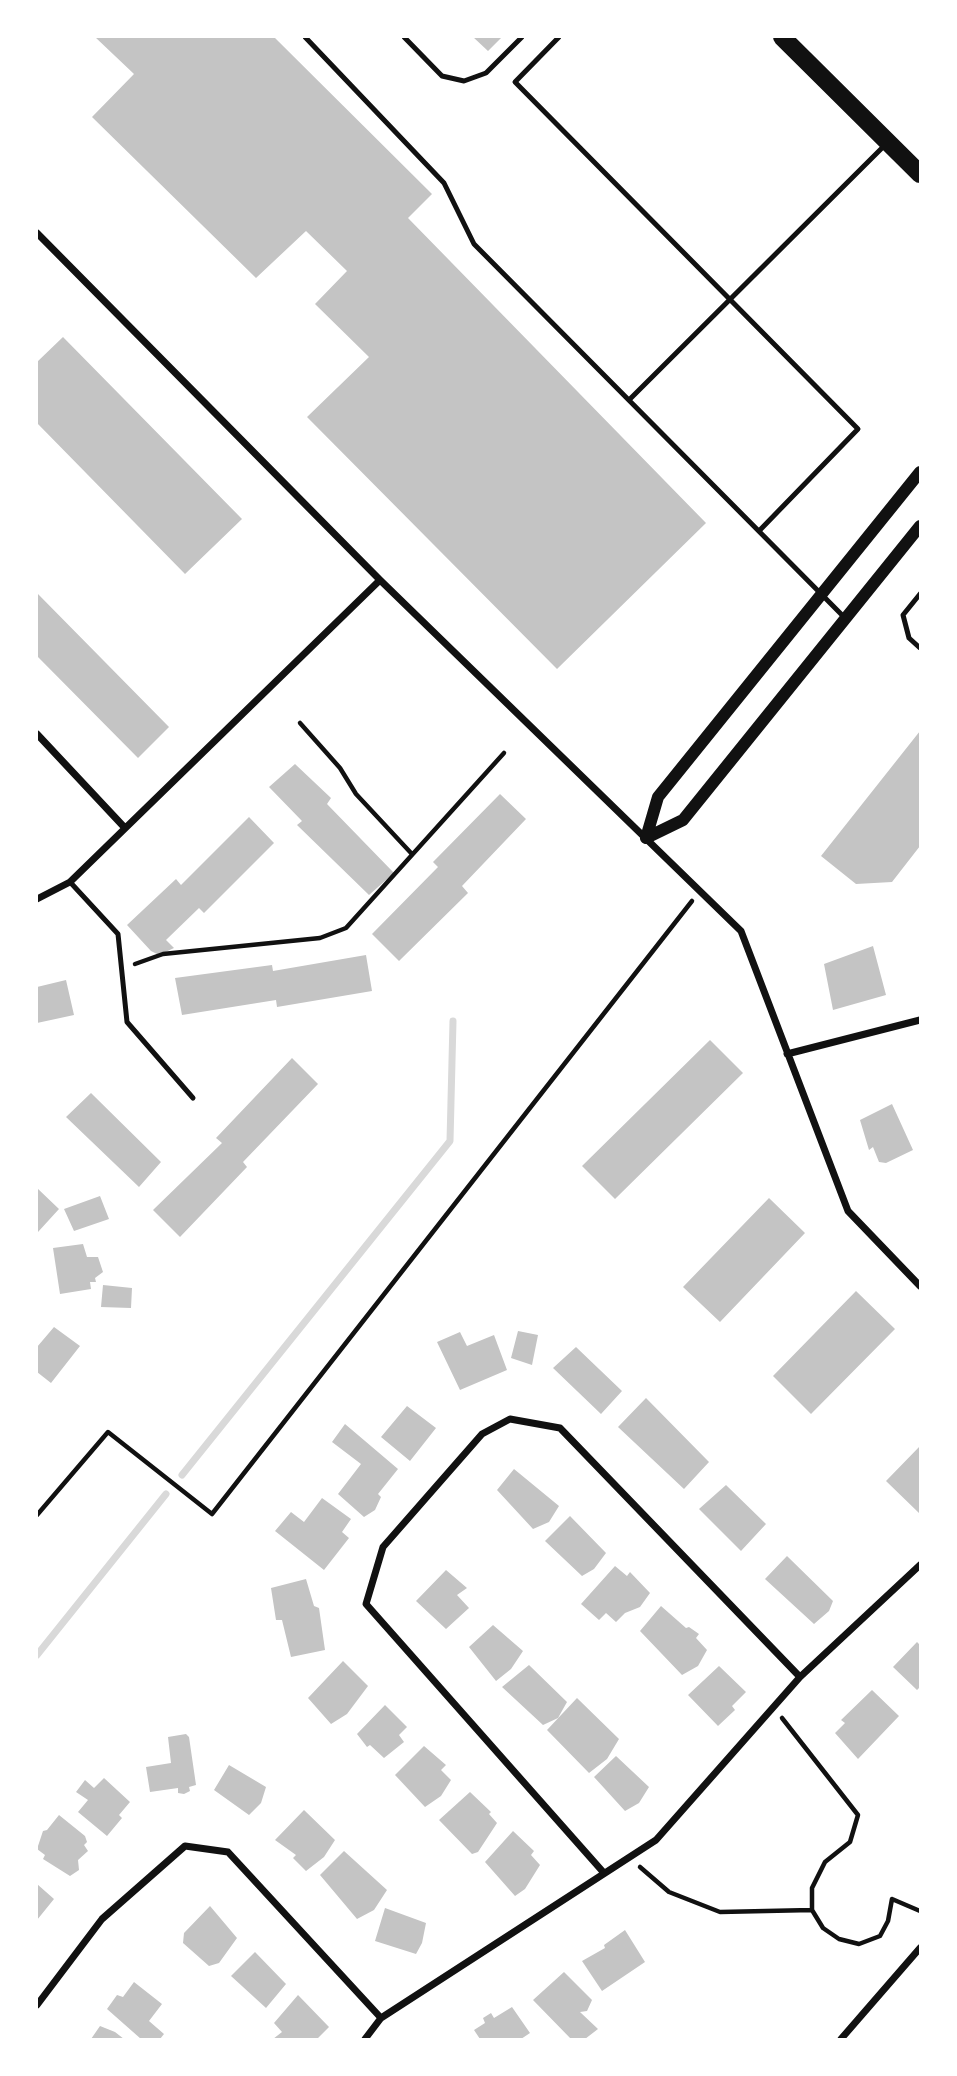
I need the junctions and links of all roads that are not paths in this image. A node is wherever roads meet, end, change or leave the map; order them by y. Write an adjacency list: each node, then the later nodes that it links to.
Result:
1 (305, 37): 10 (lane)
2 (404, 37): 3 (lane)
3 (522, 37)
4 (559, 37): 9 (lane)
5 (782, 37): 6 (main road)
6 (888, 142): 7 (main road); 9 (lane)
7 (920, 174)
8 (37, 233): 14 (street)
9 (730, 300): 10 (lane); 13 (lane)
10 (629, 400): 13 (lane)
11 (920, 472): 15 (street)
12 (920, 526): 17 (street)
13 (759, 531): 15 (lane)
14 (380, 580): 20 (street); 21 (street)
15 (822, 594): 17 (lane); 21 (street)
16 (920, 594): 18 (lane)
17 (846, 619): 21 (street)
18 (920, 648)
19 (37, 734): 20 (street)
20 (125, 828): 22 (street)
21 (646, 838): 25 (street)
22 (70, 882): 23 (street); 26 (lane)
23 (37, 899)
24 (920, 1020): 25 (street)
25 (787, 1054): 27 (street)
26 (193, 1098)
27 (920, 1286)
28 (920, 1565): 29 (street)
29 (800, 1676): 30 (street); 30 (street)
30 (604, 1873): 33 (street)
31 (920, 1948): 35 (street)
32 (37, 2006): 33 (street)
33 (381, 2018): 34 (street)
34 (365, 2039)
35 (841, 2039)

